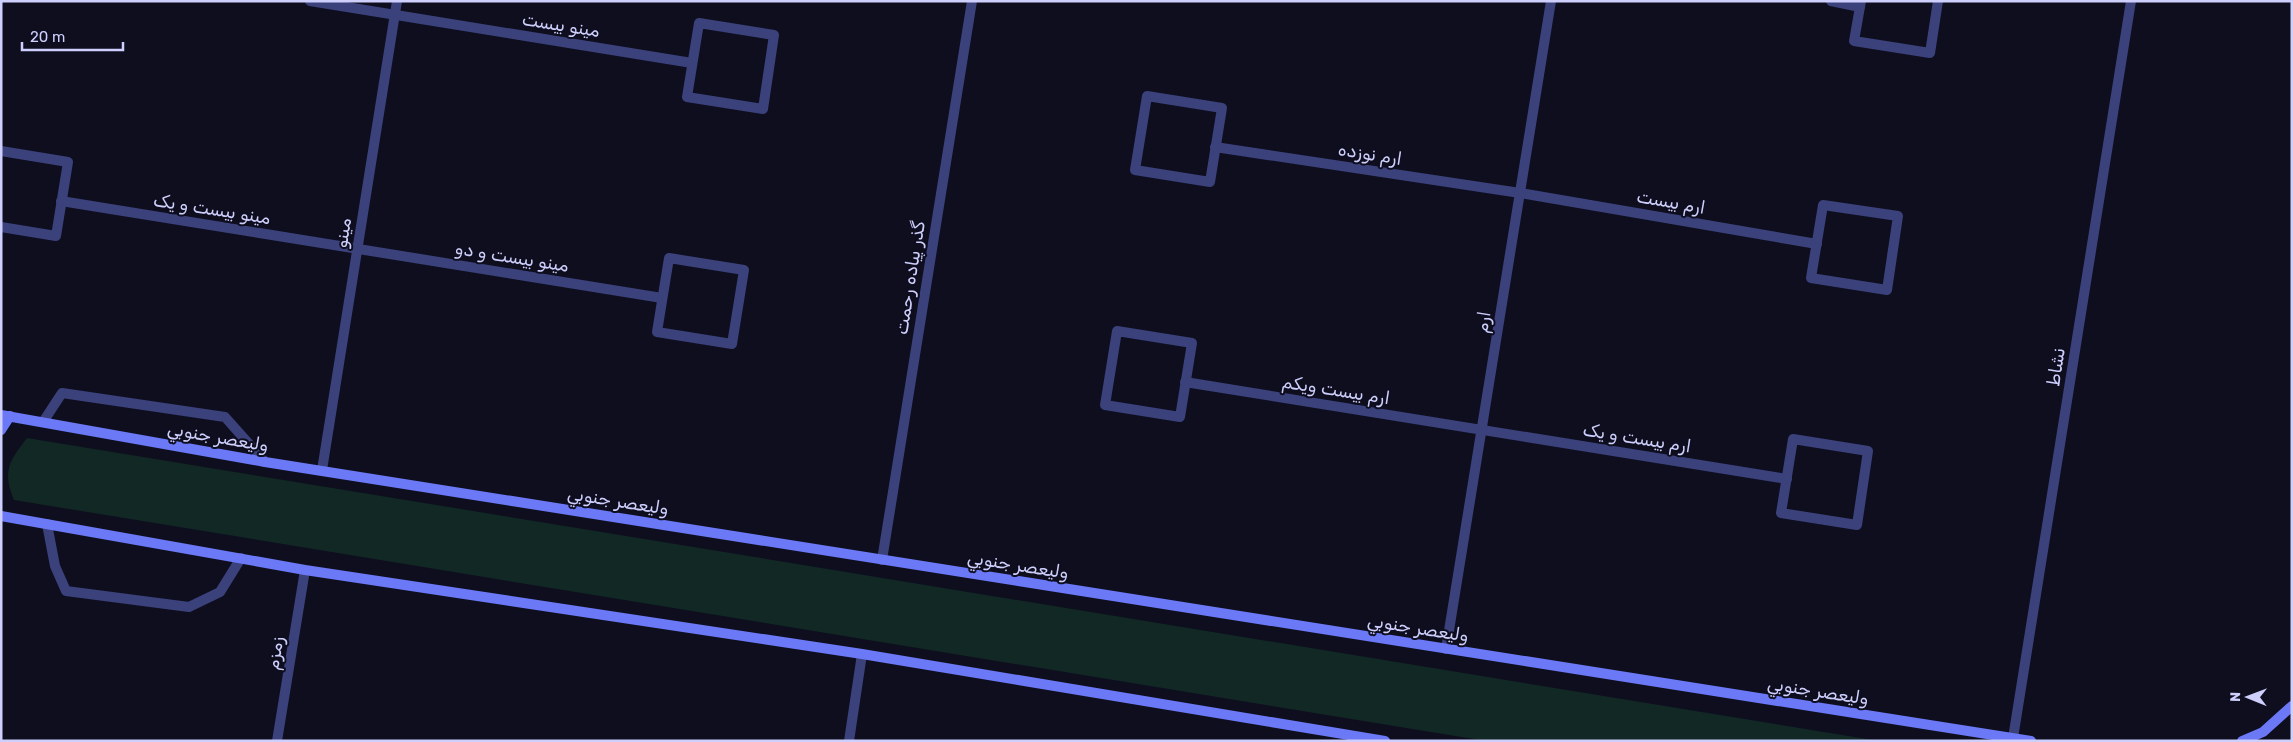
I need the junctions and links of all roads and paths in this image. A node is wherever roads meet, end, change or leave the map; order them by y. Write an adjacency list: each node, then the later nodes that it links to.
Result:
1 (310, 1): 9 (street, مینو بیست)
2 (398, 1): 9 (street, مینو)
3 (972, 1): 30 (street, گذر پیاده رحمت)
4 (1551, 1): 13 (street, ارم)
5 (1831, 1): 8 (street)
6 (1938, 1): 8 (street)
7 (2131, 1): 35 (street, نشاط)
8 (1861, 4)
9 (395, 15): 10 (street, مینو بیست); 17 (street, مینو)
10 (692, 63): 10 (street)
11 (1216, 147): 11 (street); 13 (street, ارم نوزده)
12 (1, 151): 14 (street)
13 (1520, 193): 16 (street, ارم بیست); 23 (street, ارم)
14 (61, 201): 15 (street); 17 (street, مینو بیست و یک)
15 (1, 227)
16 (1816, 244): 16 (street)
17 (357, 249): 18 (street, مینو بیست و دو); 25 (street, مینو)
18 (662, 298): 18 (street)
19 (1186, 382): 19 (street); 23 (street, ارم بیست ویکم)
20 (6, 416): 21 (main road, وليعصر جنوبي); 22 (main road)
21 (43, 422): 24 (main road, وليعصر جنوبي); 24 (street)
22 (1, 430)
23 (1482, 430): 26 (street, ارم بیست و یک); 32 (street, ارم)
24 (265, 462): 25 (main road, وليعصر جنوبي)
25 (322, 470): 30 (main road, وليعصر جنوبي)
26 (1786, 478): 26 (street)
27 (1, 516): 28 (main road)
28 (47, 524): 29 (main road); 29 (street)
29 (241, 558): 31 (main road)
30 (882, 560): 32 (main road, وليعصر جنوبي)
31 (305, 570): 33 (main road); 36 (street, زمزم)
32 (1446, 649): 35 (main road, وليعصر جنوبي)
33 (862, 654): 37 (street); 38 (main road)
34 (2292, 706): 40 (main road)
35 (2013, 738): 39 (main road, وليعصر جنوبي)
36 (277, 741)
37 (849, 741)
38 (1385, 741)
39 (2031, 741)
40 (2242, 741)

